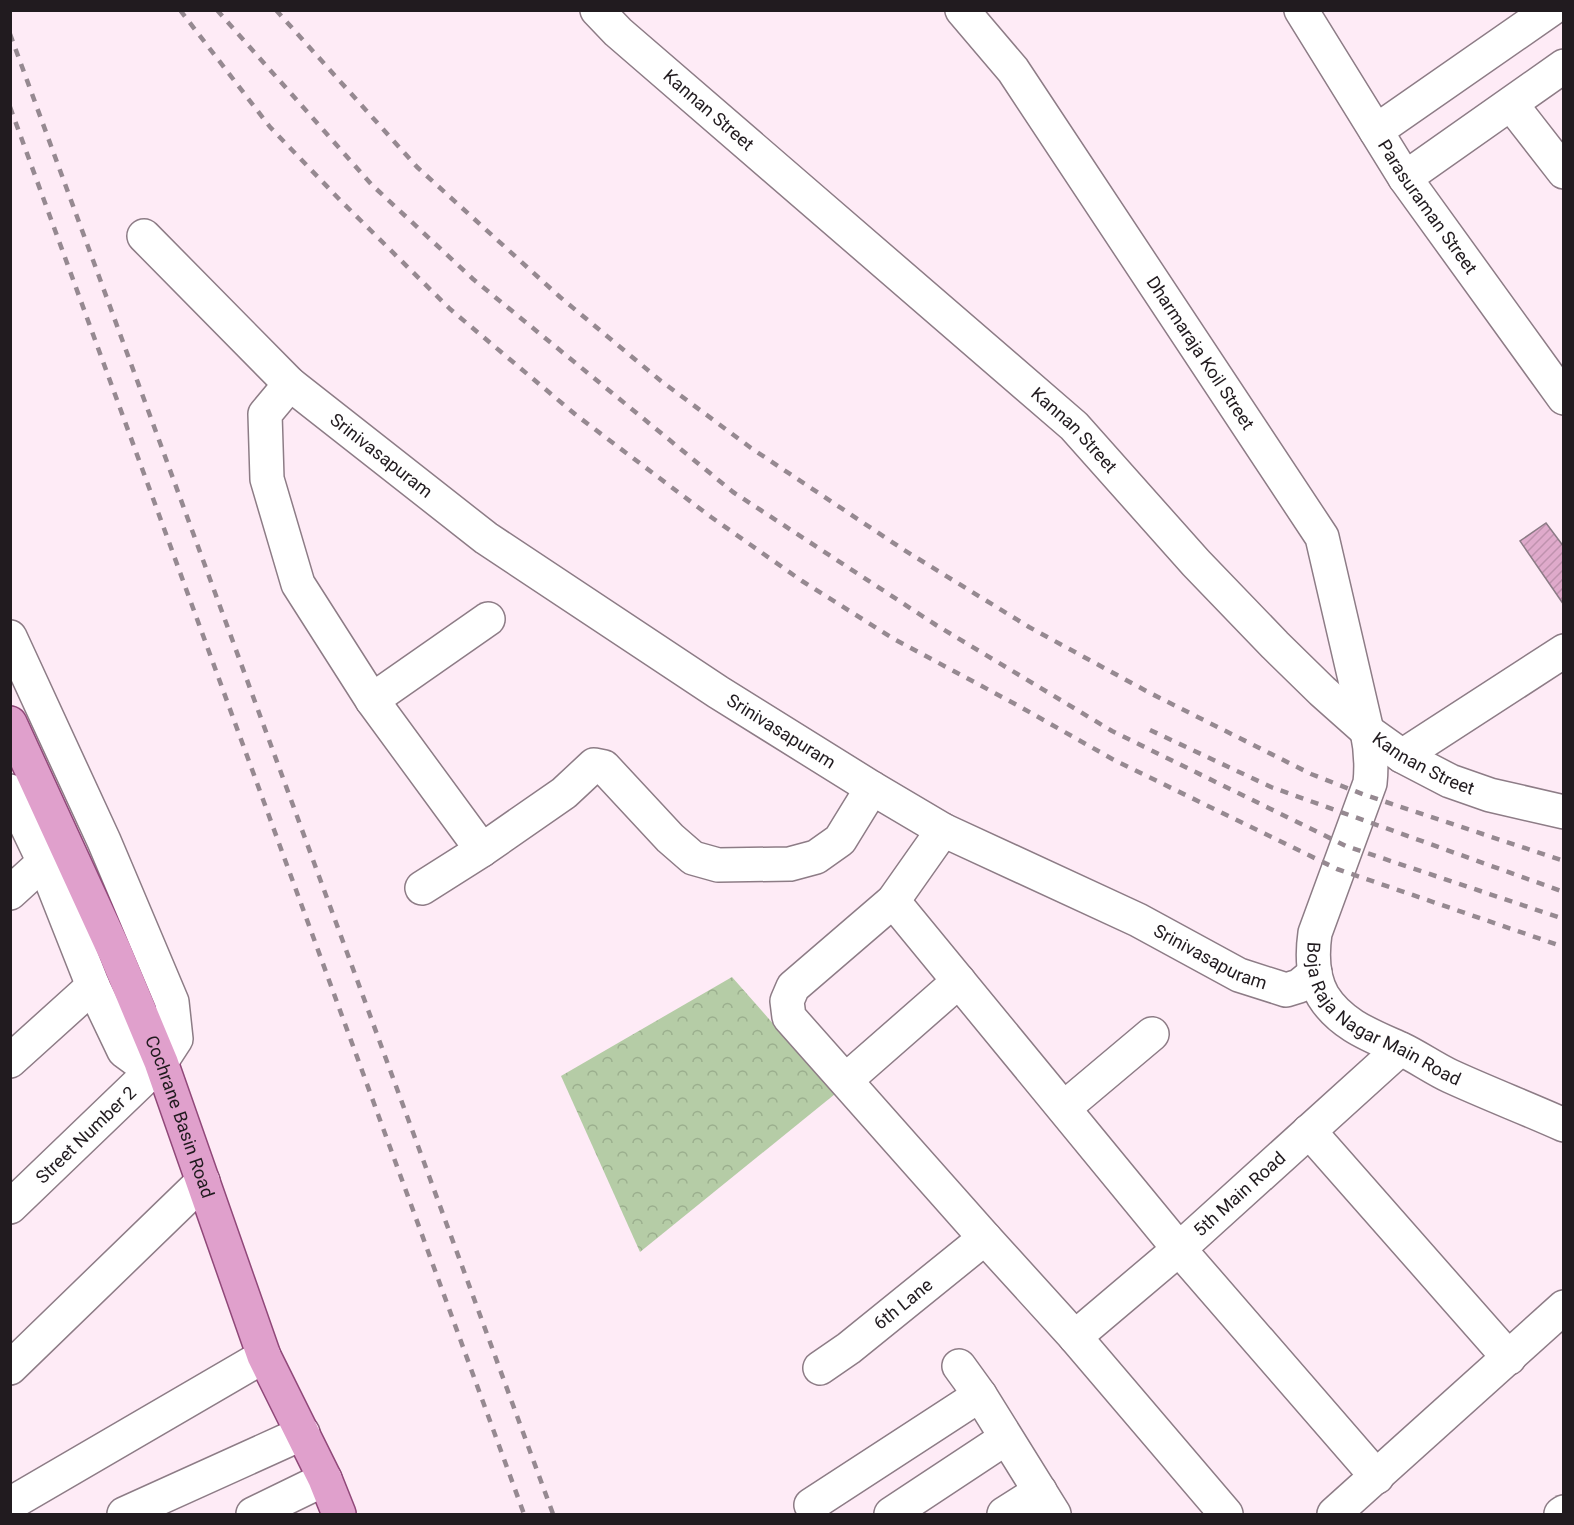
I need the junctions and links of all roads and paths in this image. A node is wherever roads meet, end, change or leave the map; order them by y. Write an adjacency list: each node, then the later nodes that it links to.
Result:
1 (962, 10): 18 (street, Dharmaraja Koil Street)
2 (1301, 10): 7 (street, Parasuraman Street)
3 (1550, 10): 7 (street)
4 (617, 18): 18 (street, Kannan Street)
5 (1563, 66): 6 (street)
6 (1511, 104): 8 (street); 9 (street)
7 (1376, 131): 9 (street, Parasuraman Street)
8 (1563, 172)
9 (1405, 178): 12 (street, Parasuraman Street)
10 (144, 237): 11 (street, Srinivasapuram)
11 (290, 384): 16 (street); 20 (street, Srinivasapuram)
12 (1563, 398)
13 (488, 619): 16 (street)
14 (10, 637): 35 (street, Street Number 2)
15 (1563, 651): 19 (street)
16 (372, 700): 24 (street)
17 (10, 723): 35 (main road, Cochrane Basin Road)
18 (1367, 730): 19 (street, Kannan Street); 29 (street, Boja Raja Nagar Main Road)
19 (1402, 756): 22 (street, Kannan Street)
20 (872, 788): 23 (street, Srinivasapuram); 24 (street)
21 (10, 791): 25 (street)
22 (1563, 812)
23 (943, 830): 28 (street); 29 (street, Srinivasapuram)
24 (482, 850): 26 (street)
25 (44, 862): 27 (street); 31 (street)
26 (422, 888)
27 (10, 893)
28 (893, 901): 30 (street); 36 (street)
29 (1315, 973): 33 (street, Boja Raja Nagar Main Road)
30 (959, 981): 36 (street); 37 (street)
31 (93, 986): 34 (street); 35 (street)
32 (1152, 1034): 37 (street)
33 (1400, 1049): 38 (street, Boja Raja Nagar Main Road); 39 (street, 5th Main Road)
34 (10, 1061)
35 (161, 1062): 40 (main road, Cochrane Basin Road); 41 (street, Street Number 2)
36 (846, 1080): 42 (street)
37 (1064, 1108): 43 (street)
38 (1563, 1125)
39 (1309, 1131): 43 (street, 5th Main Road); 47 (street)
40 (203, 1181): 46 (main road, Cochrane Basin Road); 49 (street)
41 (10, 1207)
42 (985, 1238): 45 (street); 50 (street, 6th Lane)
43 (1179, 1249): 45 (street, 5th Main Road); 54 (street)
44 (1563, 1307): 47 (street)
45 (1075, 1337): 64 (street)
46 (264, 1356): 52 (main road, Cochrane Basin Road); 57 (street)
47 (1509, 1358): 54 (street)
48 (959, 1366): 51 (street)
49 (10, 1368)
50 (820, 1368)
51 (980, 1395): 53 (street); 58 (street)
52 (303, 1433): 55 (main road, Cochrane Basin Road); 59 (street)
53 (1006, 1438): 56 (street); 62 (street)
54 (1377, 1477): 65 (street)
55 (325, 1479): 60 (street); 61 (main road, Cochrane Basin Road)
56 (1047, 1503): 63 (street)
57 (10, 1504)
58 (811, 1505)
59 (124, 1515)
60 (253, 1515)
61 (339, 1515)
62 (891, 1515)
63 (1004, 1515)
64 (1226, 1515)
65 (1334, 1515)

